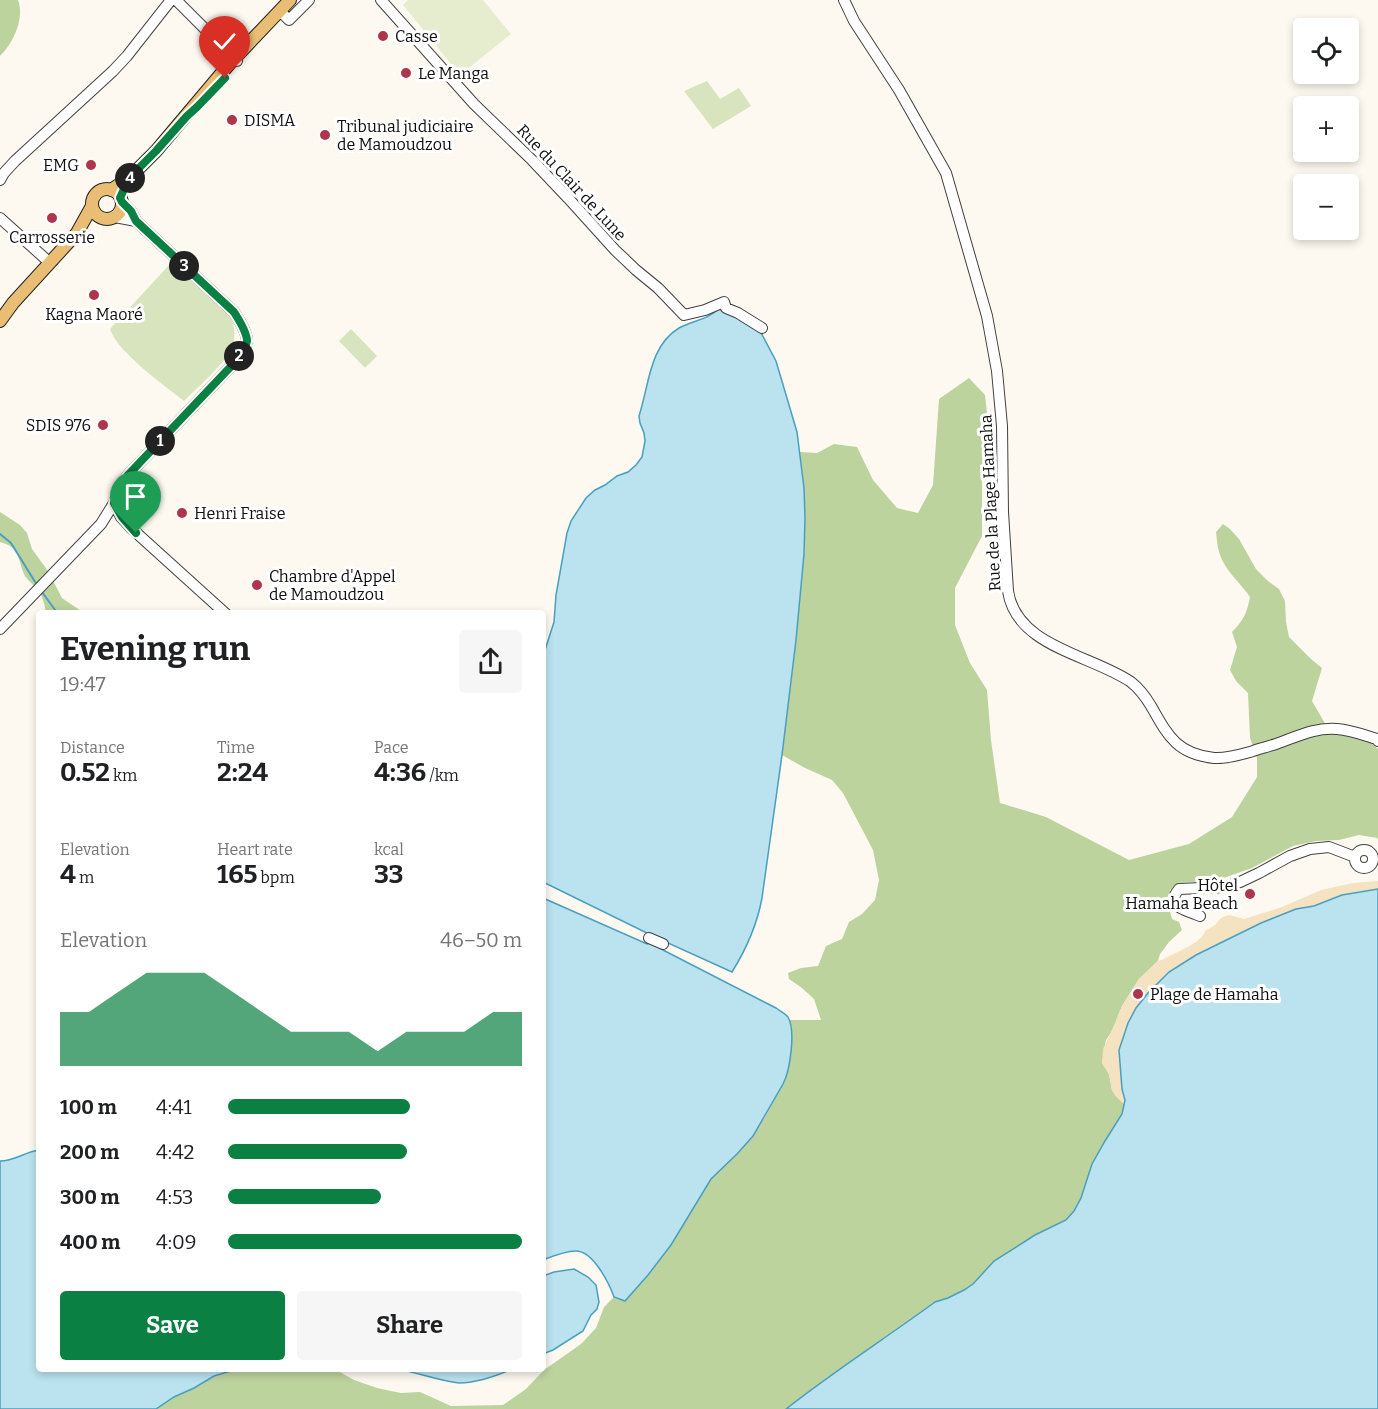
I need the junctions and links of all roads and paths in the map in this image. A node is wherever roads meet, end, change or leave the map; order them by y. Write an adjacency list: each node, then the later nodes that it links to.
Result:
1 (171, 0): 11 (street)
2 (176, 0): 9 (street)
3 (290, 0): 8 (main road)
4 (299, 0): 8 (main road)
5 (309, 0): 8 (street)
6 (381, 0): 21 (street, Rue du Clair de Lune)
7 (844, 0): 25 (street, Rue de la Plage Hamaha)
8 (282, 13): 9 (main road); 10 (main road)
9 (236, 60): 10 (main road)
10 (187, 116): 12 (main road)
11 (0, 180)
12 (118, 197): 13 (main road); 15 (main road); 16 (street)
13 (92, 206): 15 (main road); 17 (main road)
14 (0, 218): 18 (street)
15 (109, 218): 16 (street); 17 (main road)
16 (136, 221): 22 (street)
17 (77, 233): 18 (main road)
18 (46, 265): 19 (main road); 20 (main road)
19 (0, 309)
20 (0, 321)
21 (762, 328)
22 (114, 503): 23 (street); 24 (street)
23 (222, 610)
24 (0, 628)
25 (1378, 741)
26 (1378, 842): 27 (street)
27 (1372, 853): 28 (street); 28 (street)
28 (1355, 857): 29 (street)
29 (1200, 916)
30 (649, 938): 31 (street)
31 (663, 944)

